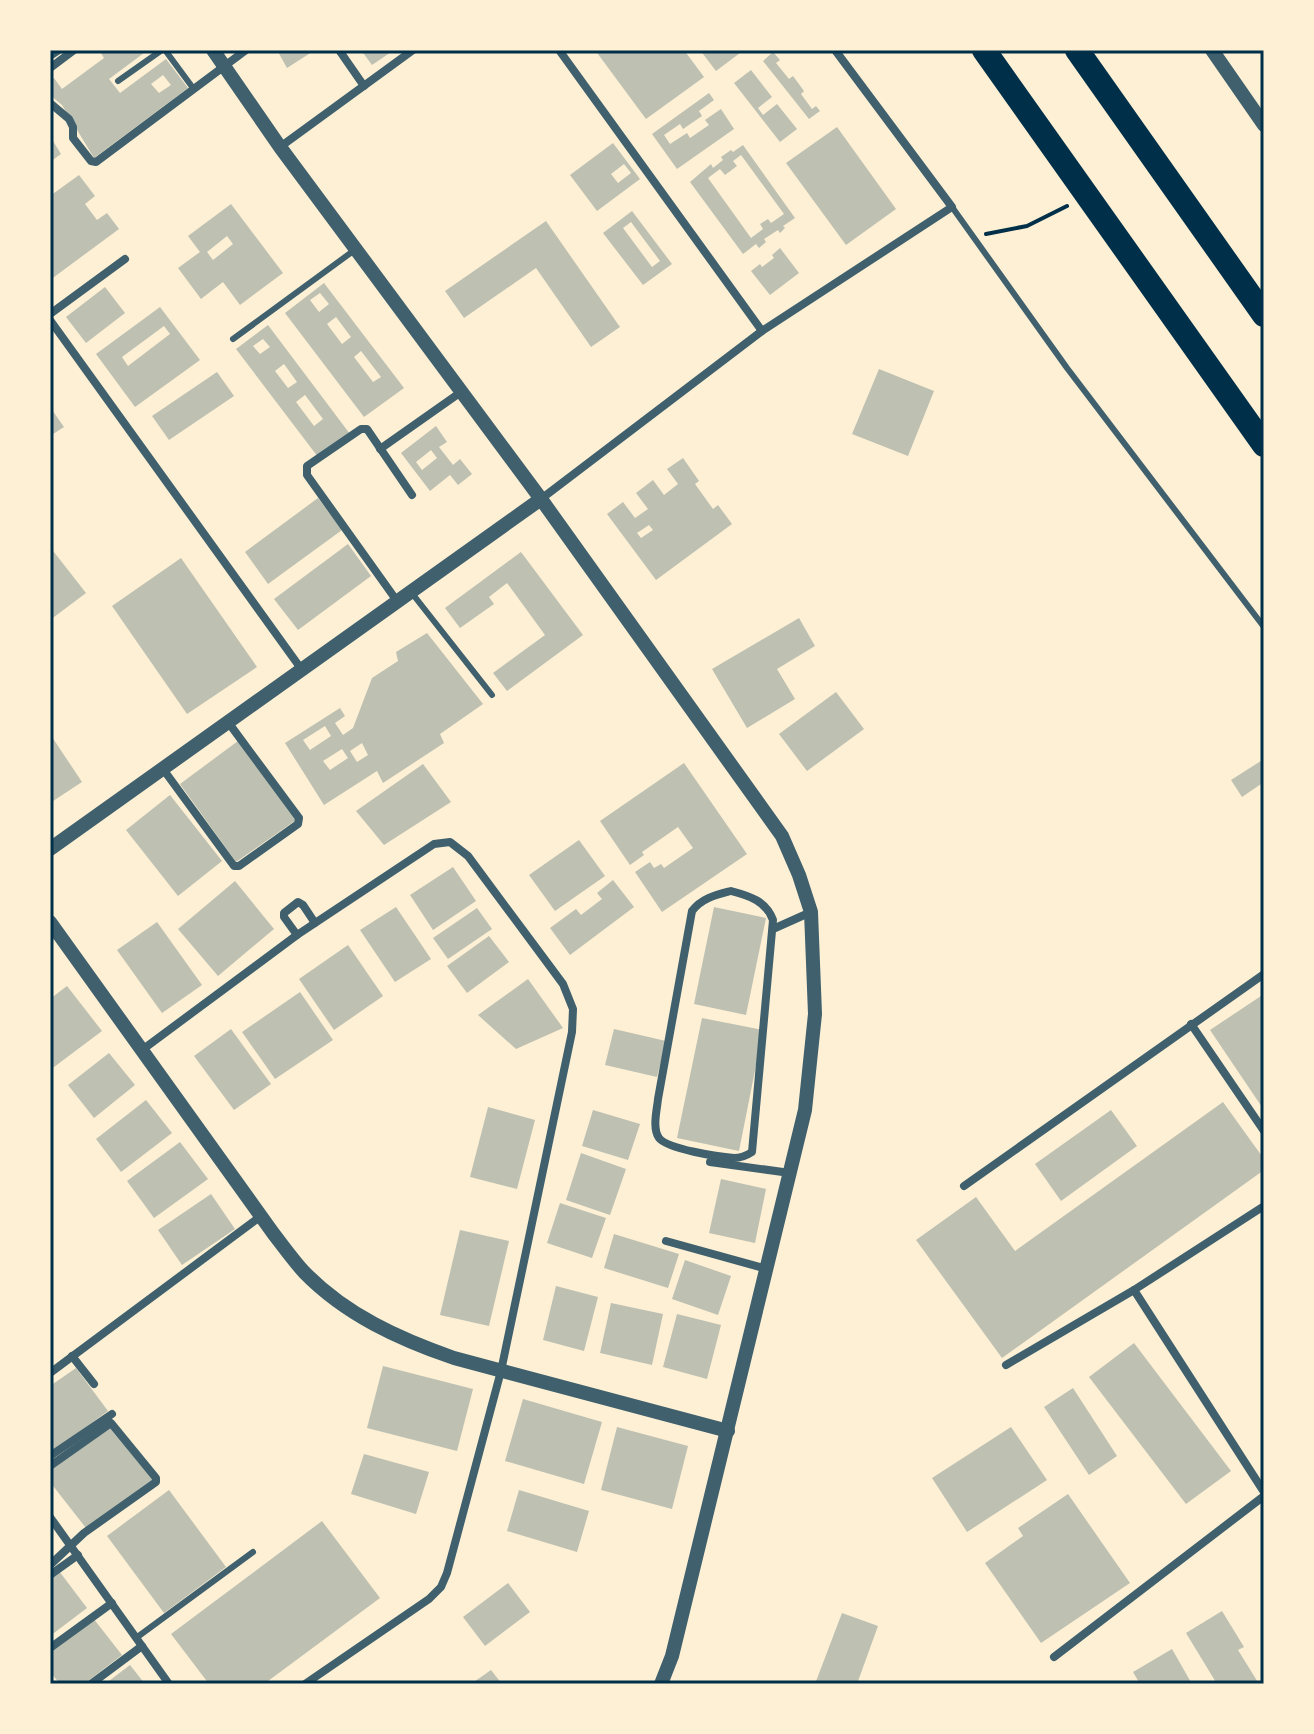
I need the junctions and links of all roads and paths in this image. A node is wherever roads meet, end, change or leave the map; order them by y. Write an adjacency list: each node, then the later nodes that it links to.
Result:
1 (59, 50): 13 (street)
2 (74, 50): 15 (street)
3 (164, 50): 16 (lane); 18 (lane)
4 (213, 50): 14 (street)
5 (246, 50): 14 (street)
6 (339, 50): 17 (street)
7 (413, 50): 17 (street)
8 (559, 50): 29 (street)
9 (835, 50): 23 (street)
10 (984, 50): 22 (highway)
11 (1077, 50): 27 (highway)
12 (1212, 50): 20 (street)
13 (50, 56)
14 (224, 65): 18 (street); 21 (street)
15 (50, 68)
16 (118, 81)
17 (364, 86): 21 (street)
18 (193, 88): 19 (street)
19 (50, 103)
20 (1264, 125)
21 (280, 147): 25 (street)
22 (1087, 196): 24 (path); 32 (highway)
23 (952, 207): 24 (lane); 29 (street)
24 (973, 236): 38 (lane)
25 (356, 249): 30 (lane); 31 (street)
26 (125, 259): 28 (street)
27 (1264, 315)
28 (50, 317): 39 (street)
29 (762, 331): 35 (street)
30 (233, 339)
31 (461, 392): 33 (street); 35 (street)
32 (1264, 445)
33 (380, 449): 34 (street); 37 (street)
34 (412, 495)
35 (541, 499): 36 (street); 44 (street)
36 (411, 592): 37 (street); 40 (lane)
37 (397, 601): 39 (street)
38 (1264, 627)
39 (302, 670): 41 (street)
40 (492, 695)
41 (228, 722): 42 (street); 42 (street)
42 (163, 769): 43 (street)
43 (50, 849)
44 (811, 912): 47 (street); 54 (street)
45 (50, 922): 51 (street)
46 (315, 923): 48 (street); 48 (street); 63 (street)
47 (773, 929): 47 (street)
48 (297, 935): 51 (street)
49 (1264, 974): 50 (street)
50 (1191, 1024): 52 (street); 55 (street)
51 (142, 1050): 57 (street)
52 (1264, 1131)
53 (710, 1162): 54 (street)
54 (790, 1173): 59 (street)
55 (964, 1186)
56 (1264, 1206): 60 (street)
57 (261, 1216): 61 (street); 63 (street)
58 (666, 1241): 59 (street)
59 (767, 1269): 67 (street)
60 (1134, 1290): 62 (street); 70 (street)
61 (72, 1356): 64 (street); 65 (street)
62 (1006, 1365)
63 (501, 1371): 67 (street); 84 (street)
64 (50, 1373)
65 (94, 1384)
66 (112, 1414): 68 (street)
67 (728, 1431): 85 (street)
68 (50, 1456)
69 (50, 1466): 72 (street)
70 (1264, 1494): 81 (street)
71 (50, 1517): 72 (street)
72 (71, 1545): 74 (street); 75 (street)
73 (253, 1552): 79 (lane)
74 (78, 1555): 76 (street); 77 (street)
75 (50, 1565)
76 (50, 1575)
77 (110, 1601): 78 (street); 79 (street); 80 (street)
78 (50, 1641)
79 (139, 1642): 82 (street); 83 (street)
80 (50, 1648)
81 (1054, 1657)
82 (91, 1684)
83 (169, 1684)
84 (305, 1684)
85 (661, 1684)

